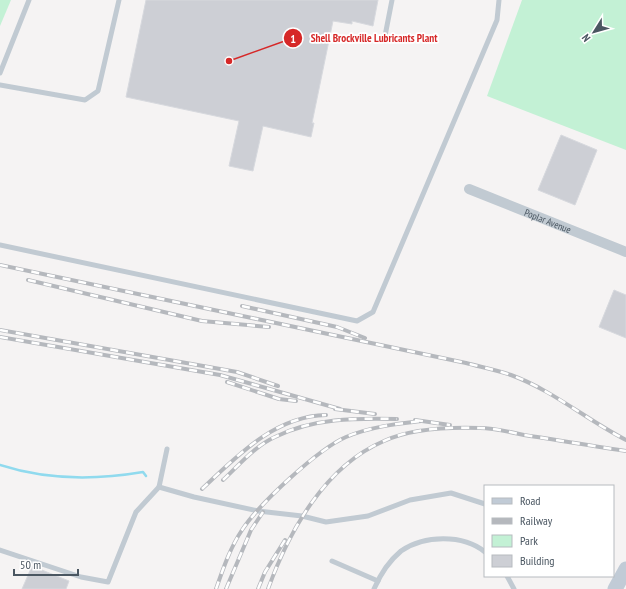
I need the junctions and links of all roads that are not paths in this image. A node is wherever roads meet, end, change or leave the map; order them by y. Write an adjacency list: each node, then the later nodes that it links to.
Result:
1 (29, 0): 6 (lane)
2 (119, 0): 7 (lane)
3 (392, 0): 5 (lane)
4 (499, 0): 9 (lane)
5 (384, 41)
6 (0, 73)
7 (0, 85)
8 (469, 189): 10 (street, Poplar Avenue)
9 (0, 245)
10 (626, 252)
11 (167, 449): 12 (lane)
12 (159, 487): 13 (lane); 14 (lane)
13 (484, 504)
14 (0, 550)
15 (484, 551): 19 (lane)
16 (332, 561): 19 (lane)
17 (622, 572): 22 (street)
18 (508, 577): 21 (lane)
19 (378, 581): 20 (lane)
20 (374, 589)
21 (514, 589)
22 (615, 589)

